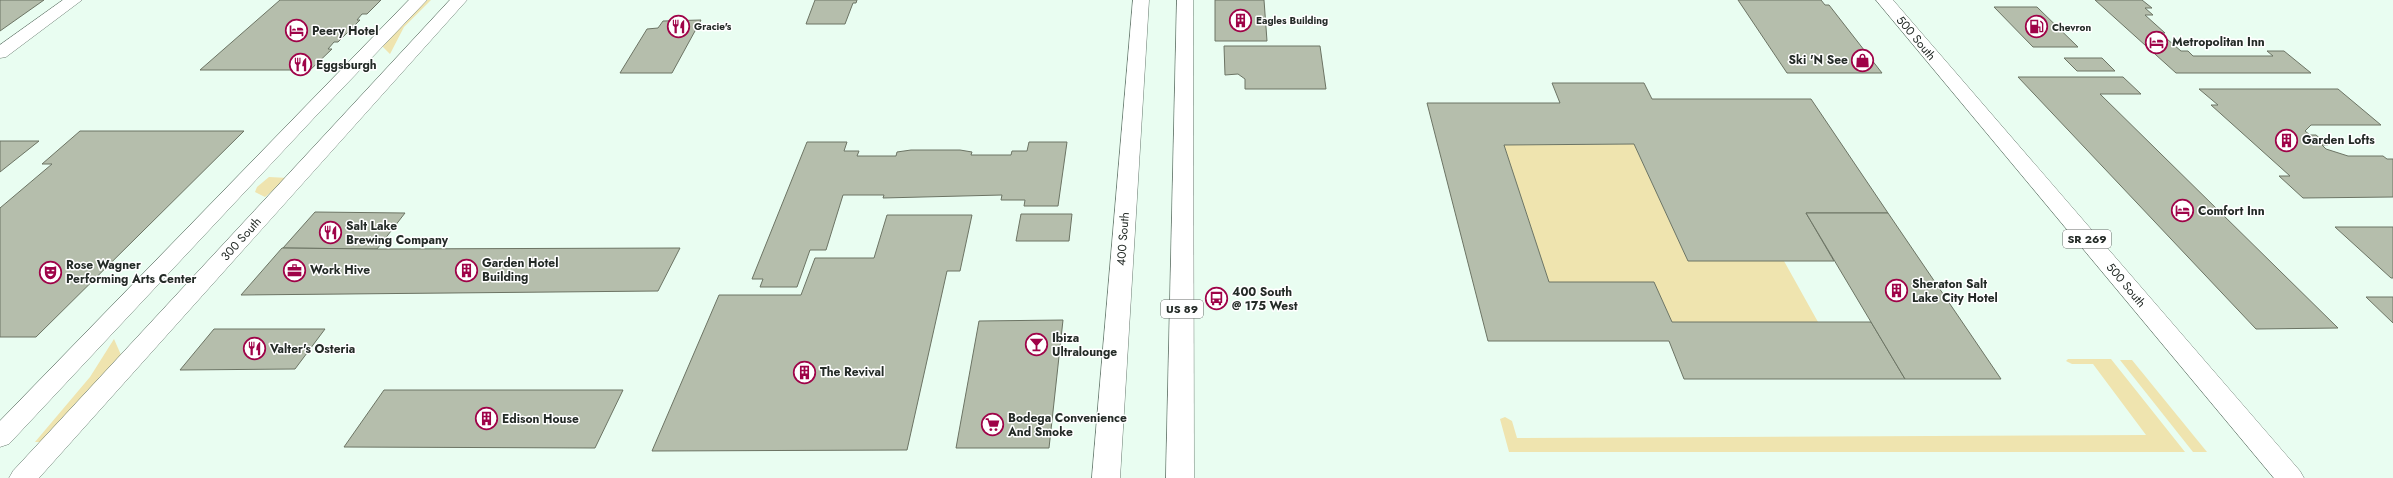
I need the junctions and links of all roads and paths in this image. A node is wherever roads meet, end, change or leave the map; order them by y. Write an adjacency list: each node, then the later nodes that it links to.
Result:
1 (74, 0): 7 (main road)
2 (419, 0): 8 (main road)
3 (459, 0): 9 (main road, 300 South)
4 (1141, 0): 10 (main road, 400 South)
5 (1185, 0): 11 (main road, US 89)
6 (1884, 0): 12 (main road, 500 South / SR 269)
7 (0, 53)
8 (0, 437)
9 (23, 478)
10 (1106, 478)
11 (1180, 478)
12 (2290, 478)

